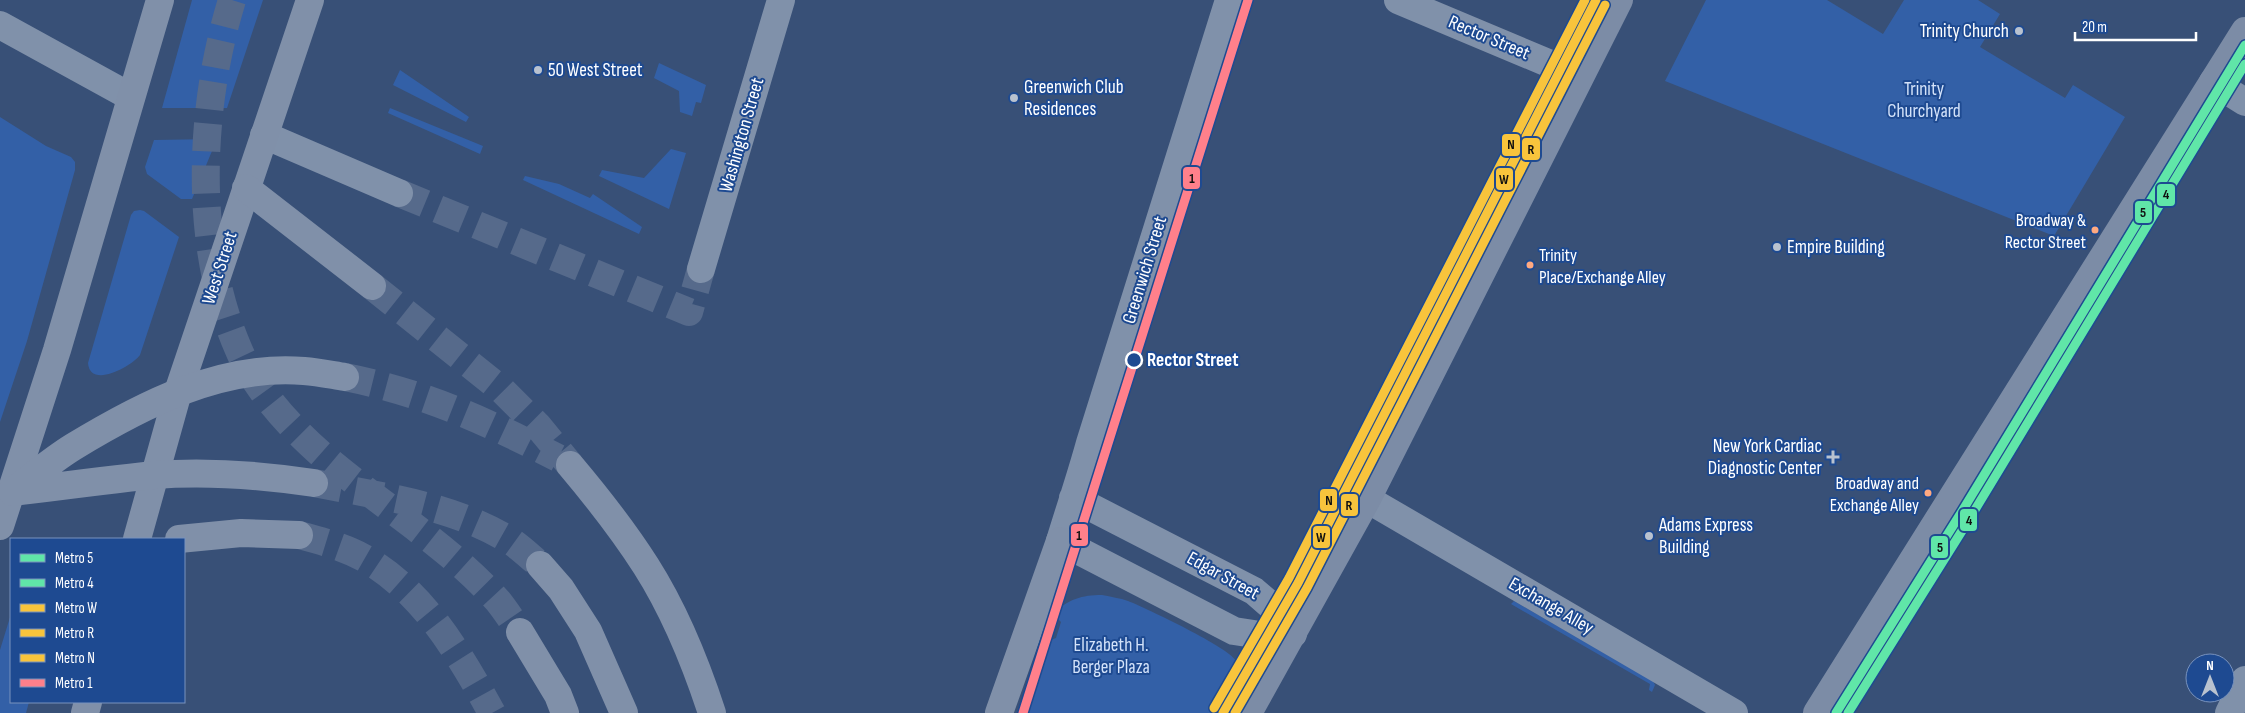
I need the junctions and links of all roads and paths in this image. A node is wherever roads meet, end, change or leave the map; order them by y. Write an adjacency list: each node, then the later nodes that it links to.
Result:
1 (160, 0): 11 (highway)
2 (310, 0): 13 (highway, West Street)
3 (782, 0): 16 (street, Washington Street)
4 (1229, 0): 24 (street, Greenwich Street)
5 (1398, 0): 9 (street, Rector Street)
6 (1618, 0): 9 (main road)
7 (0, 26): 11 (street)
8 (2245, 31): 10 (main road)
9 (1579, 76): 25 (main road)
10 (2213, 82): 12 (street); 41 (main road)
11 (131, 97): 23 (highway)
12 (2245, 102)
13 (264, 135): 14 (highway, West Street); 15 (street)
14 (246, 188): 17 (highway); 19 (highway, West Street)
15 (399, 193)
16 (701, 269)
17 (372, 286)
18 (345, 377): 19 (highway)
19 (178, 392): 21 (highway, West Street); 23 (highway)
20 (570, 464): 37 (highway)
21 (155, 475): 22 (highway); 23 (highway); 28 (highway, West Street)
22 (314, 483)
23 (12, 492): 26 (highway)
24 (1074, 498): 30 (street, Greenwich Street); 33 (street, Edgar Street)
25 (1367, 499): 33 (main road); 40 (street, Exchange Alley)
26 (0, 526)
27 (299, 535): 29 (highway)
28 (137, 538)
29 (185, 538)
30 (1060, 541): 33 (street); 38 (highway)
31 (540, 565): 36 (highway)
32 (520, 632): 35 (highway)
33 (1293, 634): 39 (main road)
34 (2245, 680): 42 (street)
35 (565, 713)
36 (624, 713)
37 (712, 713)
38 (1000, 713)
39 (1248, 713)
40 (1734, 713)
41 (1817, 713)
42 (2229, 713)

